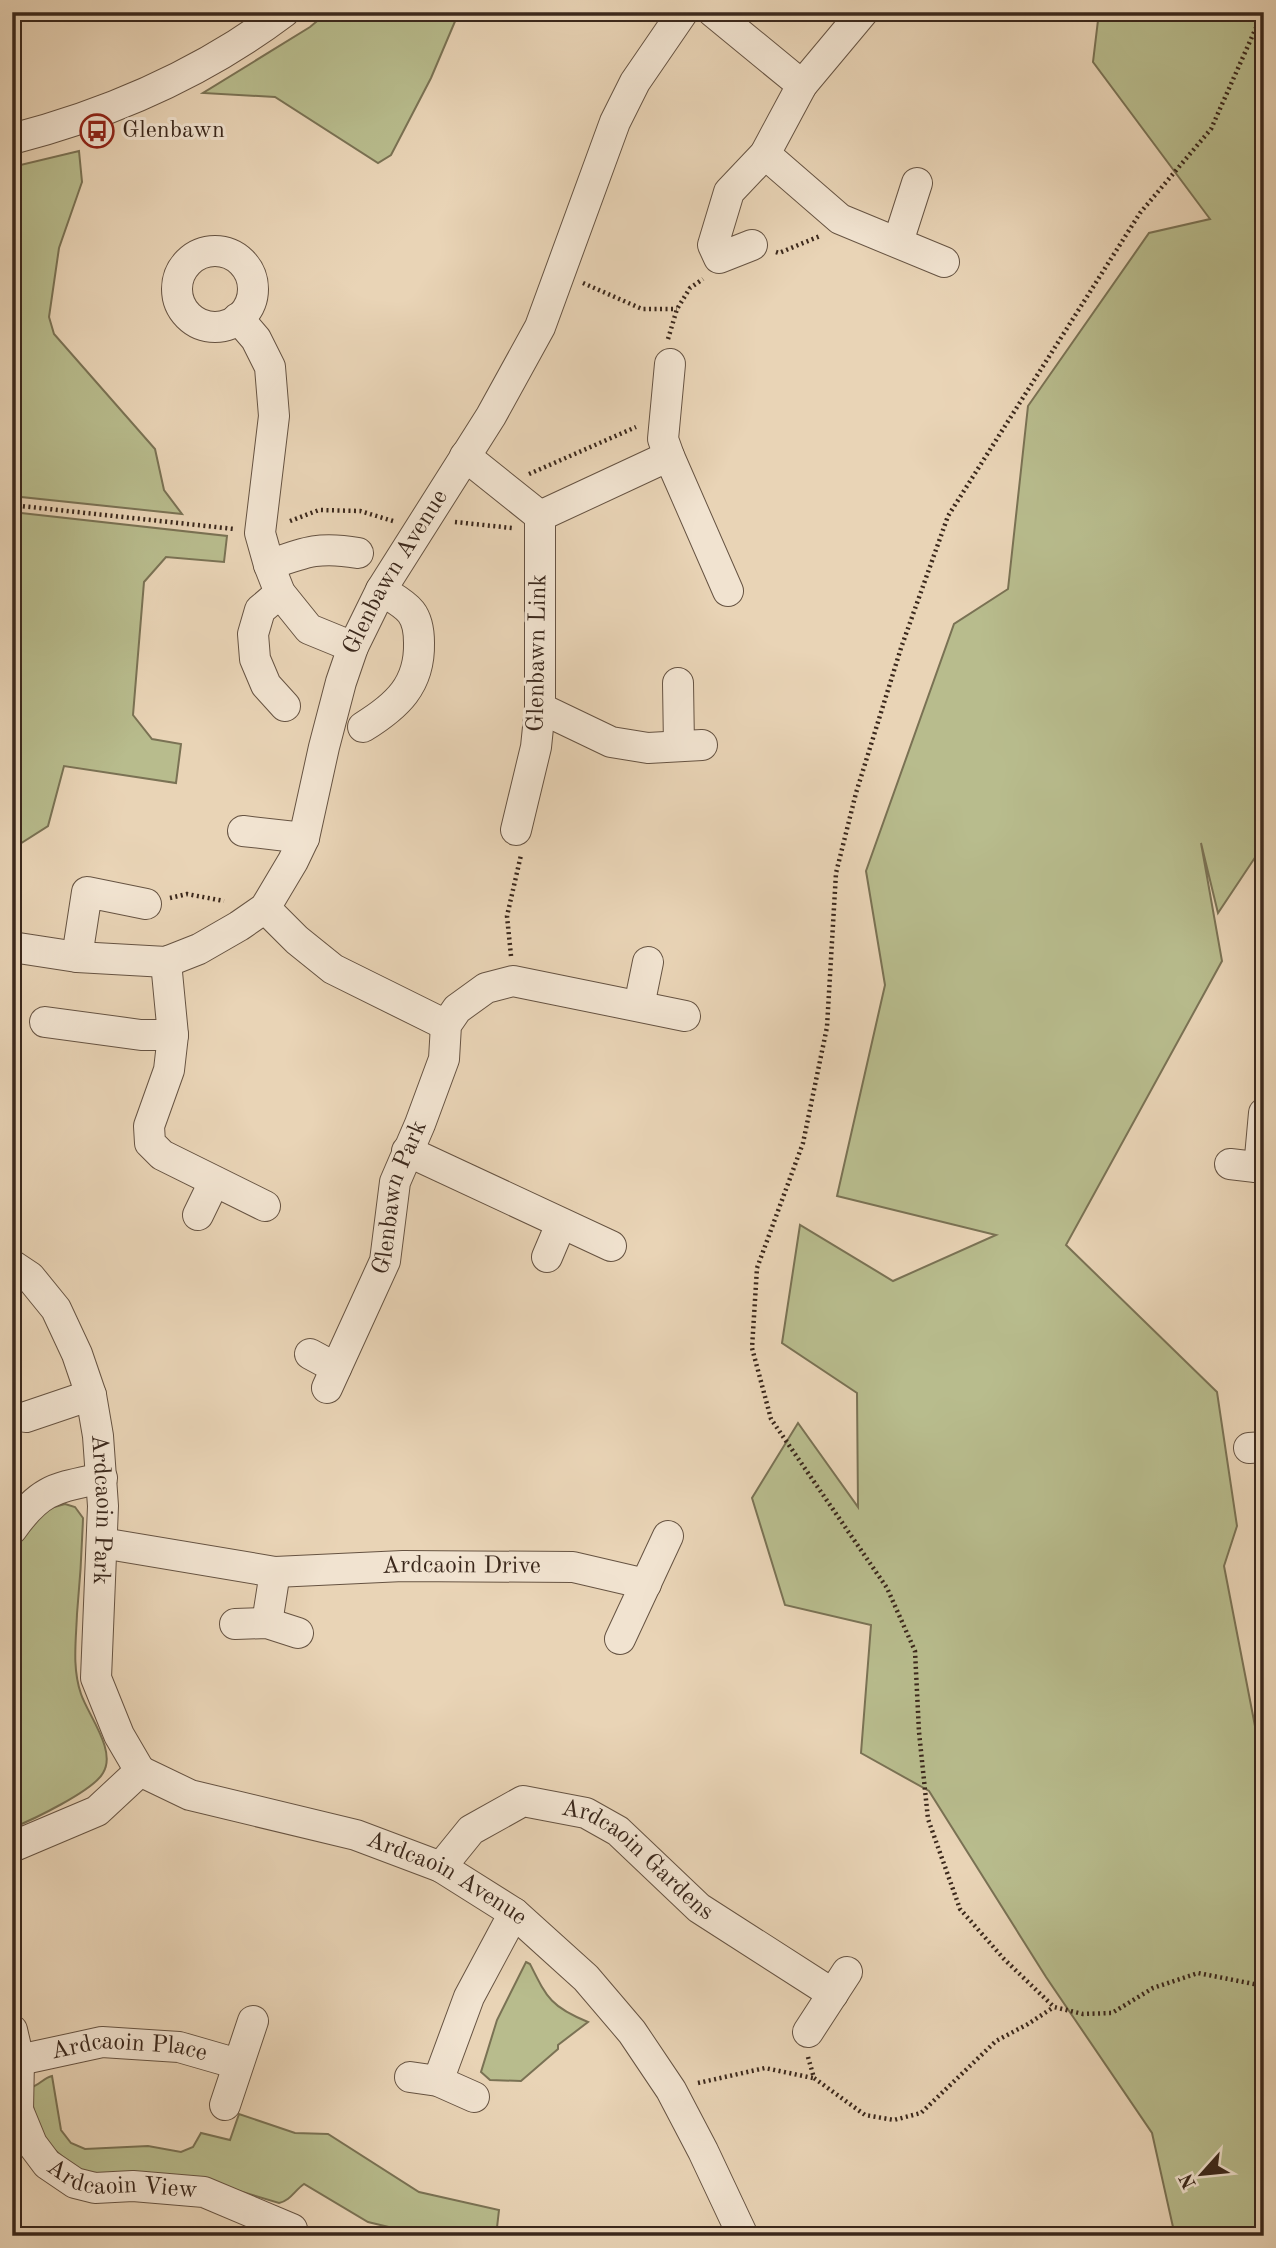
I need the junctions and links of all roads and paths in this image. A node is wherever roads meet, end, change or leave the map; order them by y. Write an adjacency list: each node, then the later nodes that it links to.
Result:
1 (284, 12): 7 (street)
2 (682, 12): 15 (street, Glenbawn Avenue)
3 (713, 12): 6 (street)
4 (863, 12): 6 (street)
5 (1263, 12): 82 (path)
6 (802, 85): 8 (street)
7 (12, 139)
8 (765, 154): 10 (street); 13 (street)
9 (917, 183): 11 (street)
10 (840, 219): 11 (street); 12 (path)
11 (898, 242): 14 (street)
12 (752, 244): 13 (street)
13 (719, 258): 16 (path)
14 (944, 262)
15 (560, 273): 16 (path); 20 (street, Glenbawn Avenue)
16 (677, 309): 18 (path)
17 (238, 318): 26 (street)
18 (670, 364): 19 (street)
19 (665, 415): 21 (street); 22 (path)
20 (465, 456): 22 (street); 25 (street, Glenbawn Avenue)
21 (669, 456): 24 (street); 30 (street)
22 (503, 486): 24 (street)
23 (12, 505): 26 (path)
24 (540, 516): 25 (path); 35 (street, Glenbawn Link)
25 (421, 524): 26 (path); 29 (street, Glenbawn Avenue)
26 (260, 533): 28 (street)
27 (358, 553): 28 (street)
28 (269, 565): 31 (street)
29 (381, 590): 32 (street, Glenbawn Avenue); 36 (street)
30 (728, 591)
31 (281, 593): 32 (street); 34 (street)
32 (353, 647): 39 (street, Glenbawn Avenue)
33 (678, 683): 35 (street)
34 (285, 706)
35 (540, 708): 37 (street, Glenbawn Link)
36 (363, 727)
37 (516, 830): 47 (path)
38 (243, 831): 39 (street)
39 (304, 838): 42 (street, Glenbawn Avenue)
40 (224, 901): 41 (path)
41 (146, 904): 44 (street)
42 (265, 908): 45 (street, Glenbawn Avenue); 51 (street)
43 (12, 947): 44 (street, Glenbawn Avenue)
44 (77, 957): 45 (street, Glenbawn Avenue)
45 (166, 962): 52 (street)
46 (648, 962): 48 (street)
47 (513, 981): 48 (street); 51 (street)
48 (639, 1006): 49 (street)
49 (685, 1016)
50 (45, 1021): 52 (street)
51 (446, 1025): 54 (street, Glenbawn Park)
52 (173, 1035): 57 (street)
53 (1264, 1113): 56 (street)
54 (407, 1151): 60 (street); 64 (street, Glenbawn Park)
55 (1230, 1164): 56 (street)
56 (1261, 1168)
57 (214, 1182): 58 (street); 59 (street)
58 (265, 1206)
59 (198, 1215)
60 (561, 1224): 61 (street); 62 (street)
61 (611, 1246)
62 (547, 1256)
63 (12, 1265): 65 (street, Ardcaoin Park)
64 (310, 1354)
65 (91, 1395): 66 (street); 67 (street, Ardcaoin Park)
66 (26, 1417)
67 (102, 1478): 68 (street); 70 (street, Ardcaoin Park)
68 (12, 1529)
69 (668, 1536): 72 (street)
70 (102, 1543): 71 (street, Ardcaoin Drive); 77 (street, Ardcaoin Park)
71 (275, 1572): 72 (street, Ardcaoin Drive); 73 (street)
72 (646, 1584): 76 (street)
73 (267, 1623): 74 (street); 75 (street)
74 (235, 1624)
75 (298, 1633)
76 (620, 1639)
77 (140, 1771): 78 (street); 79 (street, Ardcaoin Avenue)
78 (12, 1847)
79 (442, 1867): 80 (street, Ardcaoin Avenue); 85 (street, Ardcaoin Gardens)
80 (514, 1913): 89 (street, Ardcaoin Avenue); 90 (street)
81 (1264, 1986): 82 (path)
82 (1054, 2007): 88 (path)
83 (253, 2021): 87 (street)
84 (12, 2030): 86 (street, Ardcaoin View)
85 (808, 2032): 88 (path)
86 (19, 2060): 87 (street, Ardcaoin Place); 92 (street, Ardcaoin View)
87 (238, 2064): 91 (street)
88 (814, 2078): 89 (path)
89 (671, 2090): 93 (street, Ardcaoin Avenue)
90 (474, 2097)
91 (225, 2105)
92 (295, 2225)
93 (743, 2236)

